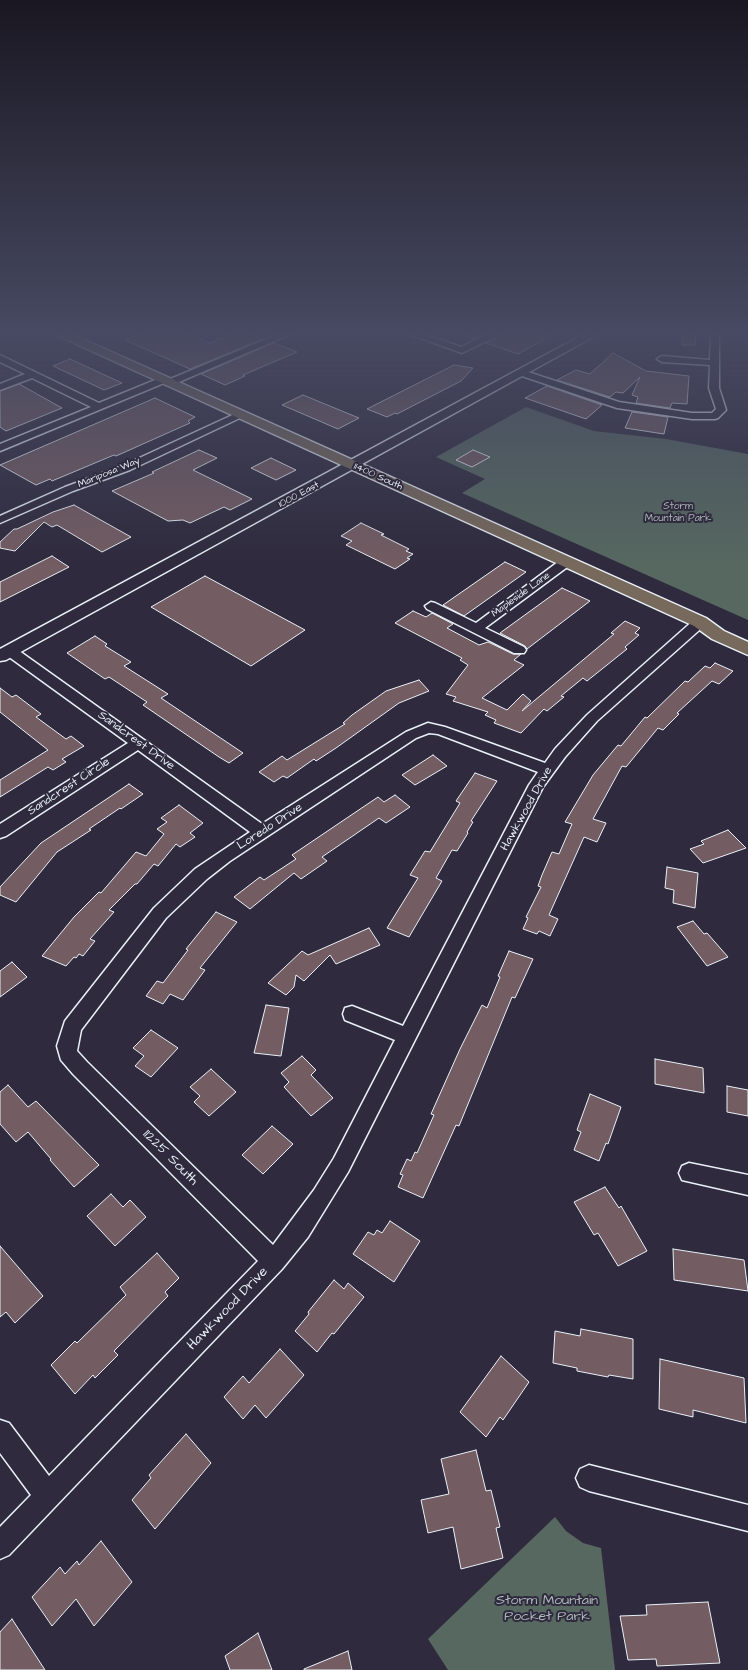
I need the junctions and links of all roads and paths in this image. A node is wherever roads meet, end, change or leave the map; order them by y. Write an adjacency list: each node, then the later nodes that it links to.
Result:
1 (92, 410): 7 (street)
2 (228, 410): 6 (main road, 11400 South)
3 (454, 410): 8 (street, 1000 East)
4 (653, 410): 5 (street)
5 (721, 410)
6 (239, 415): 8 (main road, 11400 South); 9 (street, Mariposa Way)
7 (0, 448)
8 (352, 466): 10 (main road, 11400 South); 17 (street, 1000 East)
9 (0, 520)
10 (566, 562): 12 (main road, 11400 South); 13 (street, Mapleside Lane)
11 (431, 606): 13 (street, Mapleside Lane)
12 (700, 622): 14 (main road, 11400 South); 15 (main road, 11400 South); 19 (street, Hawkwood Drive)
13 (476, 628): 16 (street, Mapleside Lane)
14 (748, 634)
15 (748, 649)
16 (518, 650)
17 (5, 653): 18 (street, Sandcrest Drive)
18 (138, 743): 20 (street, Sandcrest Circle); 21 (street, Sandcrest Drive)
19 (548, 770): 21 (street, Loredo Drive); 23 (street, Hawkwood Drive)
20 (0, 832)
21 (262, 832): 24 (street, Loredo Drive)
22 (352, 1014): 23 (street)
23 (408, 1036): 27 (street, Hawkwood Drive)
24 (68, 1054): 27 (street, 11225 South)
25 (689, 1173): 26 (street)
26 (748, 1185)
27 (274, 1261): 30 (street, Hawkwood Drive)
28 (0, 1432): 30 (street)
29 (589, 1478): 31 (street)
30 (48, 1496): 32 (street, Hawkwood Drive)
31 (748, 1518)
32 (0, 1546)

